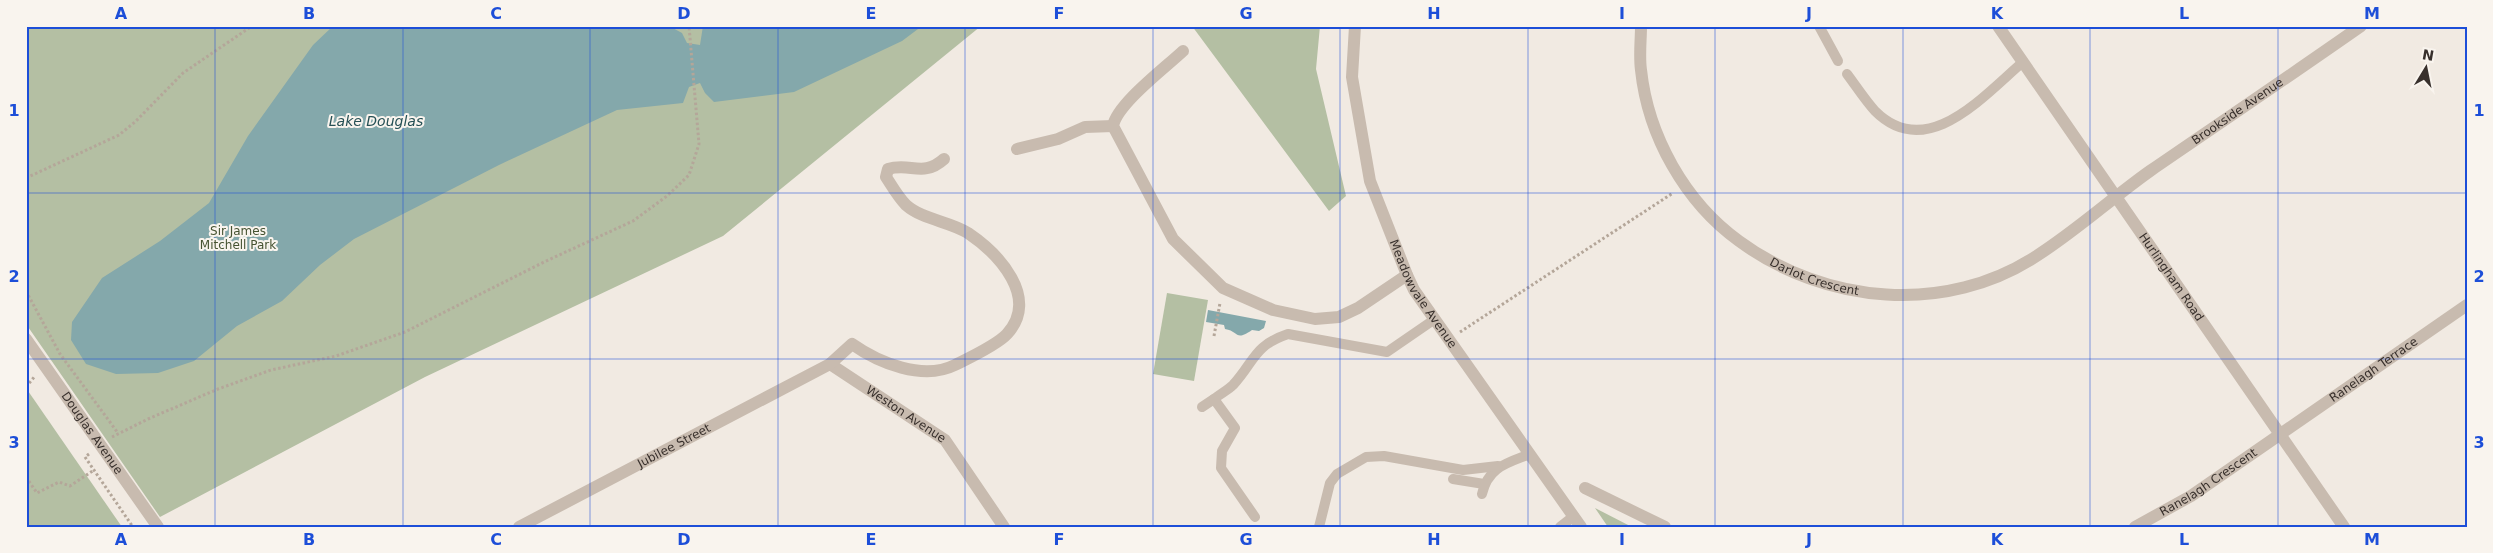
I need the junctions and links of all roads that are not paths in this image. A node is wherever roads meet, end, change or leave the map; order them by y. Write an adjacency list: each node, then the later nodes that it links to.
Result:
1 (1354, 26): 14 (street, Meadowvale Avenue)
2 (1641, 26): 13 (street, Darlot Crescent)
3 (1819, 26): 7 (lane)
4 (1998, 26): 8 (street, Hurlingham Road)
5 (2361, 26): 13 (street, Brookside Avenue)
6 (1183, 52): 10 (street)
7 (1838, 61)
8 (2023, 62): 9 (lane); 13 (street, Hurlingham Road)
9 (1847, 74)
10 (1112, 126): 11 (street); 14 (street)
11 (1017, 149)
12 (944, 159): 18 (street, Jubilee Street)
13 (2116, 196): 21 (street, Hurlingham Road)
14 (1407, 276): 16 (street, Meadowvale Avenue)
15 (2467, 305): 21 (street, Ranelagh Terrace)
16 (1435, 319): 19 (lane); 22 (street, Meadowvale Avenue)
17 (26, 339): 28 (street, Douglas Avenue)
18 (830, 364): 29 (street, Jubilee Street); 30 (street, Weston Avenue)
19 (1214, 398): 20 (lane); 26 (lane)
20 (1202, 407)
21 (2280, 436): 34 (street, Ranelagh Crescent); 35 (street, Hurlingham Road)
22 (1530, 454): 23 (lane); 27 (street, Meadowvale Avenue)
23 (1498, 466): 24 (lane); 31 (lane)
24 (1453, 479)
25 (1585, 488): 33 (street)
26 (1255, 517)
27 (1577, 522): 32 (lane)
28 (158, 527)
29 (519, 527)
30 (1004, 527)
31 (1319, 527)
32 (1560, 527)
33 (1665, 527)
34 (2135, 527)
35 (2344, 527)

